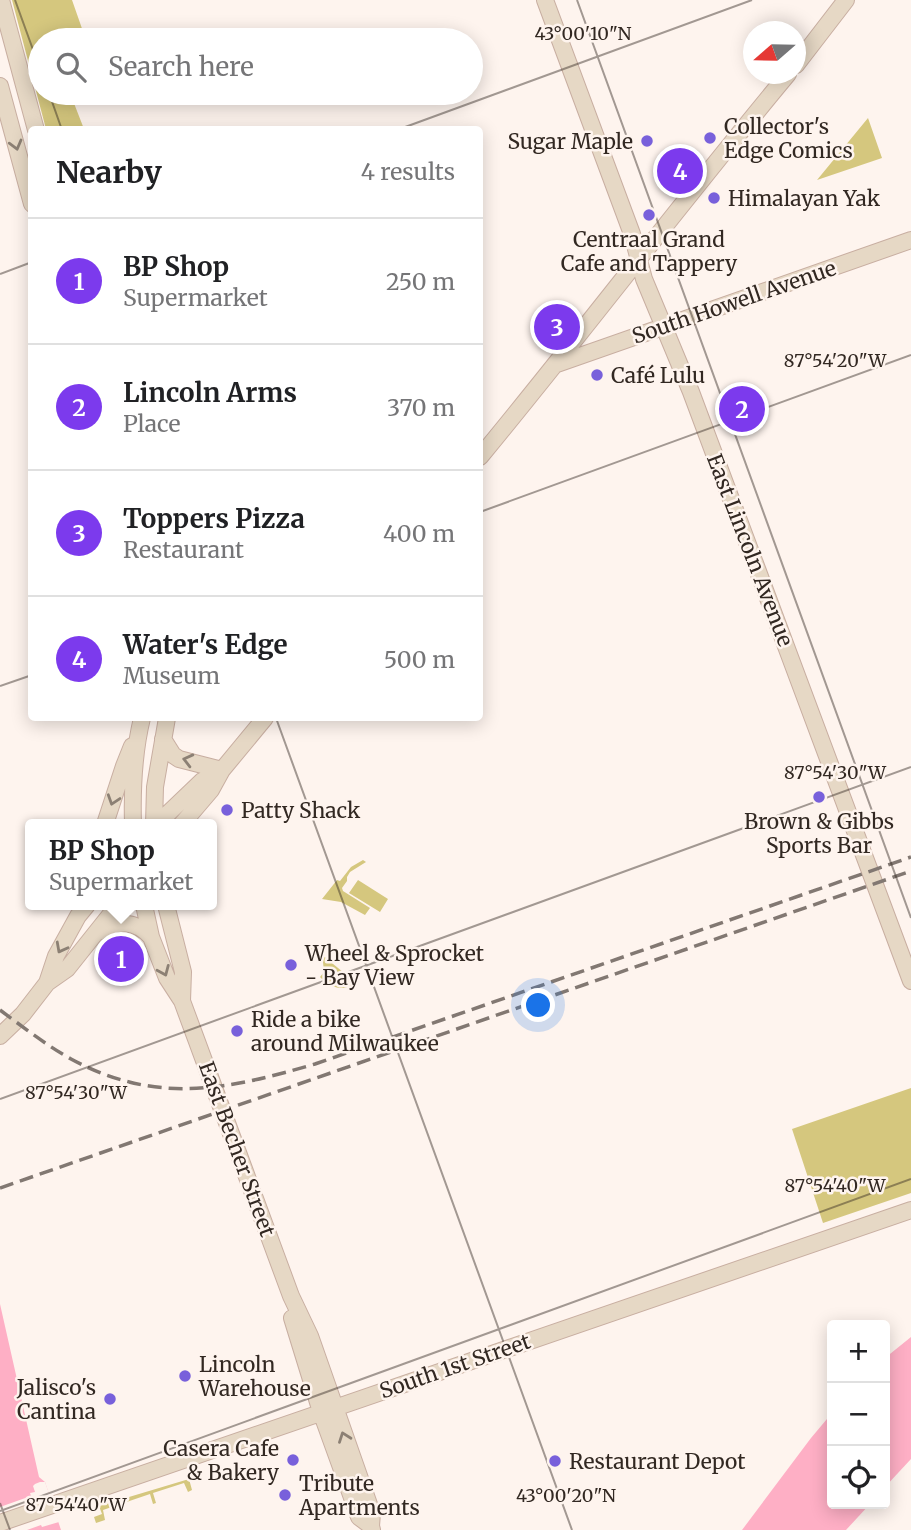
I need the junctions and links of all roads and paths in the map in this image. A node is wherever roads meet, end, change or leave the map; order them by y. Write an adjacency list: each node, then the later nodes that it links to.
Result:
1 (1, 0): 7 (main road)
2 (545, 0): 12 (main road, East Lincoln Avenue)
3 (846, 0): 4 (main road)
4 (806, 52)
5 (780, 84): 12 (main road)
6 (0, 86): 10 (main road, one-way to 10)
7 (28, 100)
8 (29, 105): 9 (main road)
9 (35, 126)
10 (28, 189)
11 (911, 240): 13 (main road, South Howell Avenue)
12 (638, 258): 13 (main road, East Lincoln Avenue); 14 (main road)
13 (664, 326): 14 (main road, South Howell Avenue); 32 (main road, East Lincoln Avenue)
14 (557, 364): 15 (main road)
15 (483, 453)
16 (166, 721): 19 (main road)
17 (263, 721): 20 (main road)
18 (140, 724): 21 (main road, one-way to 21); 22 (main road)
19 (163, 739): 20 (main road, one-way to 19); 23 (main road)
20 (222, 770): 24 (main road); 25 (main road)
21 (107, 819)
22 (133, 819)
23 (155, 819)
24 (160, 819)
25 (185, 819)
26 (81, 910): 33 (main road, one-way to 33)
27 (114, 910): 30 (main road)
28 (145, 910): 31 (main road, East Becher Street)
29 (167, 910): 34 (main road, East Becher Street)
30 (94, 935): 31 (main road); 33 (main road)
31 (151, 937): 34 (main road, East Becher Street, one-way to 34)
32 (911, 981)
33 (47, 983): 35 (main road)
34 (182, 1001): 37 (main road, East Becher Street)
35 (0, 1037)
36 (911, 1210): 37 (main road, South 1st Street)
37 (328, 1410): 38 (main road, South 1st Street); 39 (main road, East Becher Street)
38 (0, 1522)
39 (371, 1528)

